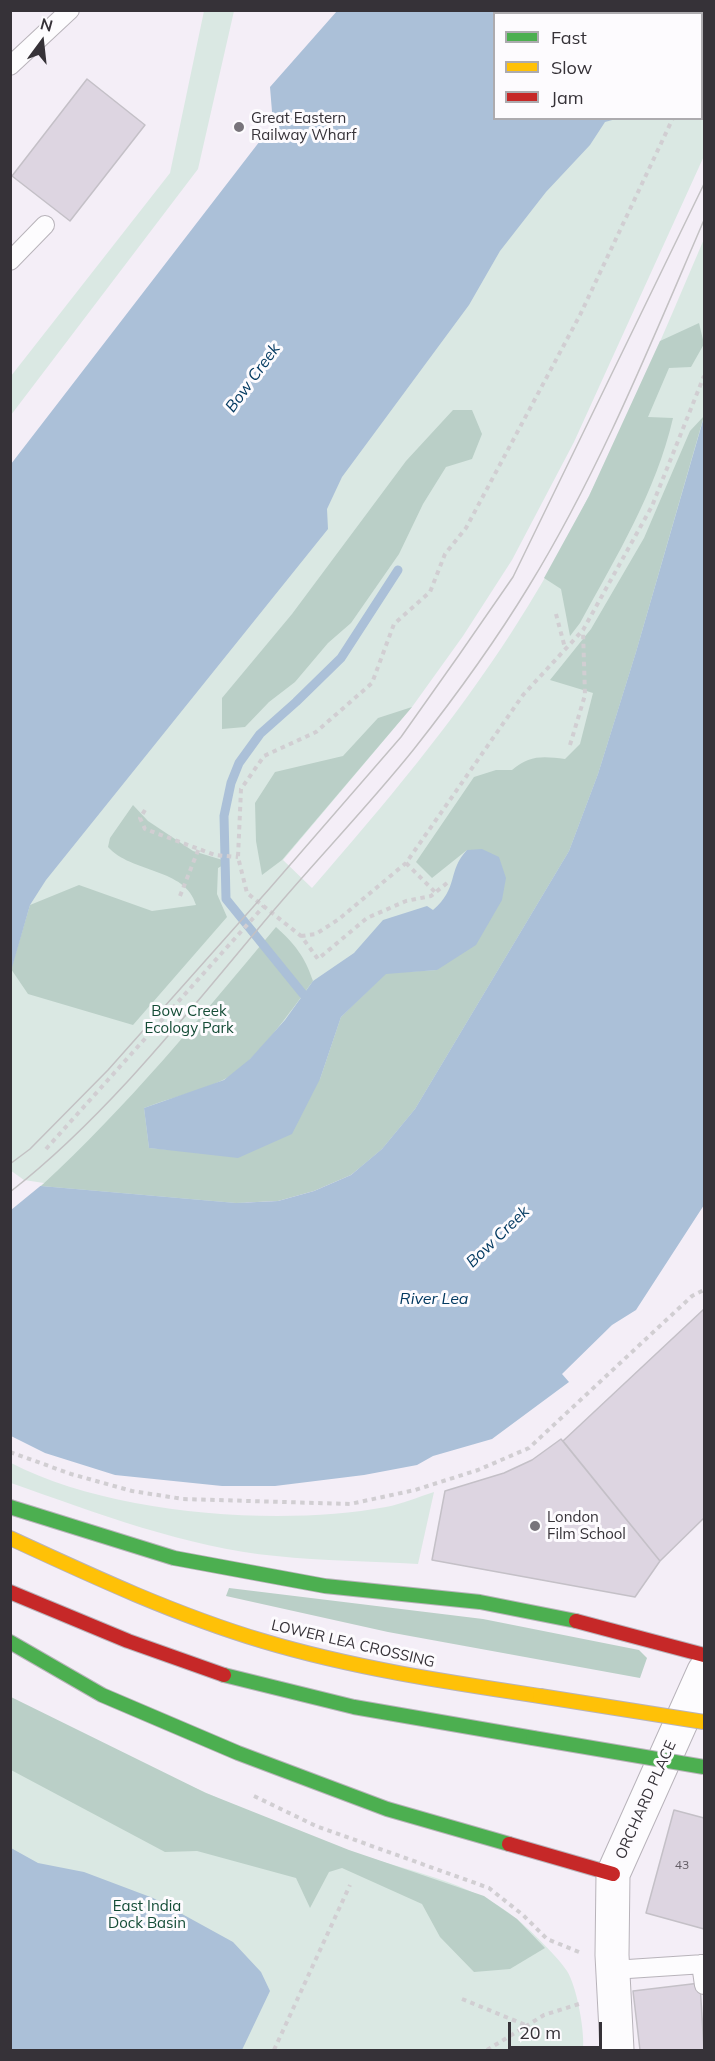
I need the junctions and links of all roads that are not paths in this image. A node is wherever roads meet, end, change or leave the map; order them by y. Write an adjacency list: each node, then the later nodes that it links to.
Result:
1 (70, 10): 2 (lane)
2 (10, 66)
3 (45, 225): 4 (lane)
4 (10, 261)
5 (10, 1507): 9 (highway)
6 (10, 1538): 11 (highway, LOWER LEA CROSSING, bridge)
7 (10, 1592): 12 (highway, bridge)
8 (10, 1642): 13 (highway)
9 (705, 1655)
10 (705, 1671): 13 (street, ORCHARD PLACE)
11 (705, 1722)
12 (705, 1767)
13 (613, 1874): 15 (street, ORCHARD PLACE)
14 (703, 1964): 15 (lane); 16 (lane)
15 (614, 1974): 17 (street, ORCHARD PLACE)
16 (705, 1985)
17 (617, 2050)

